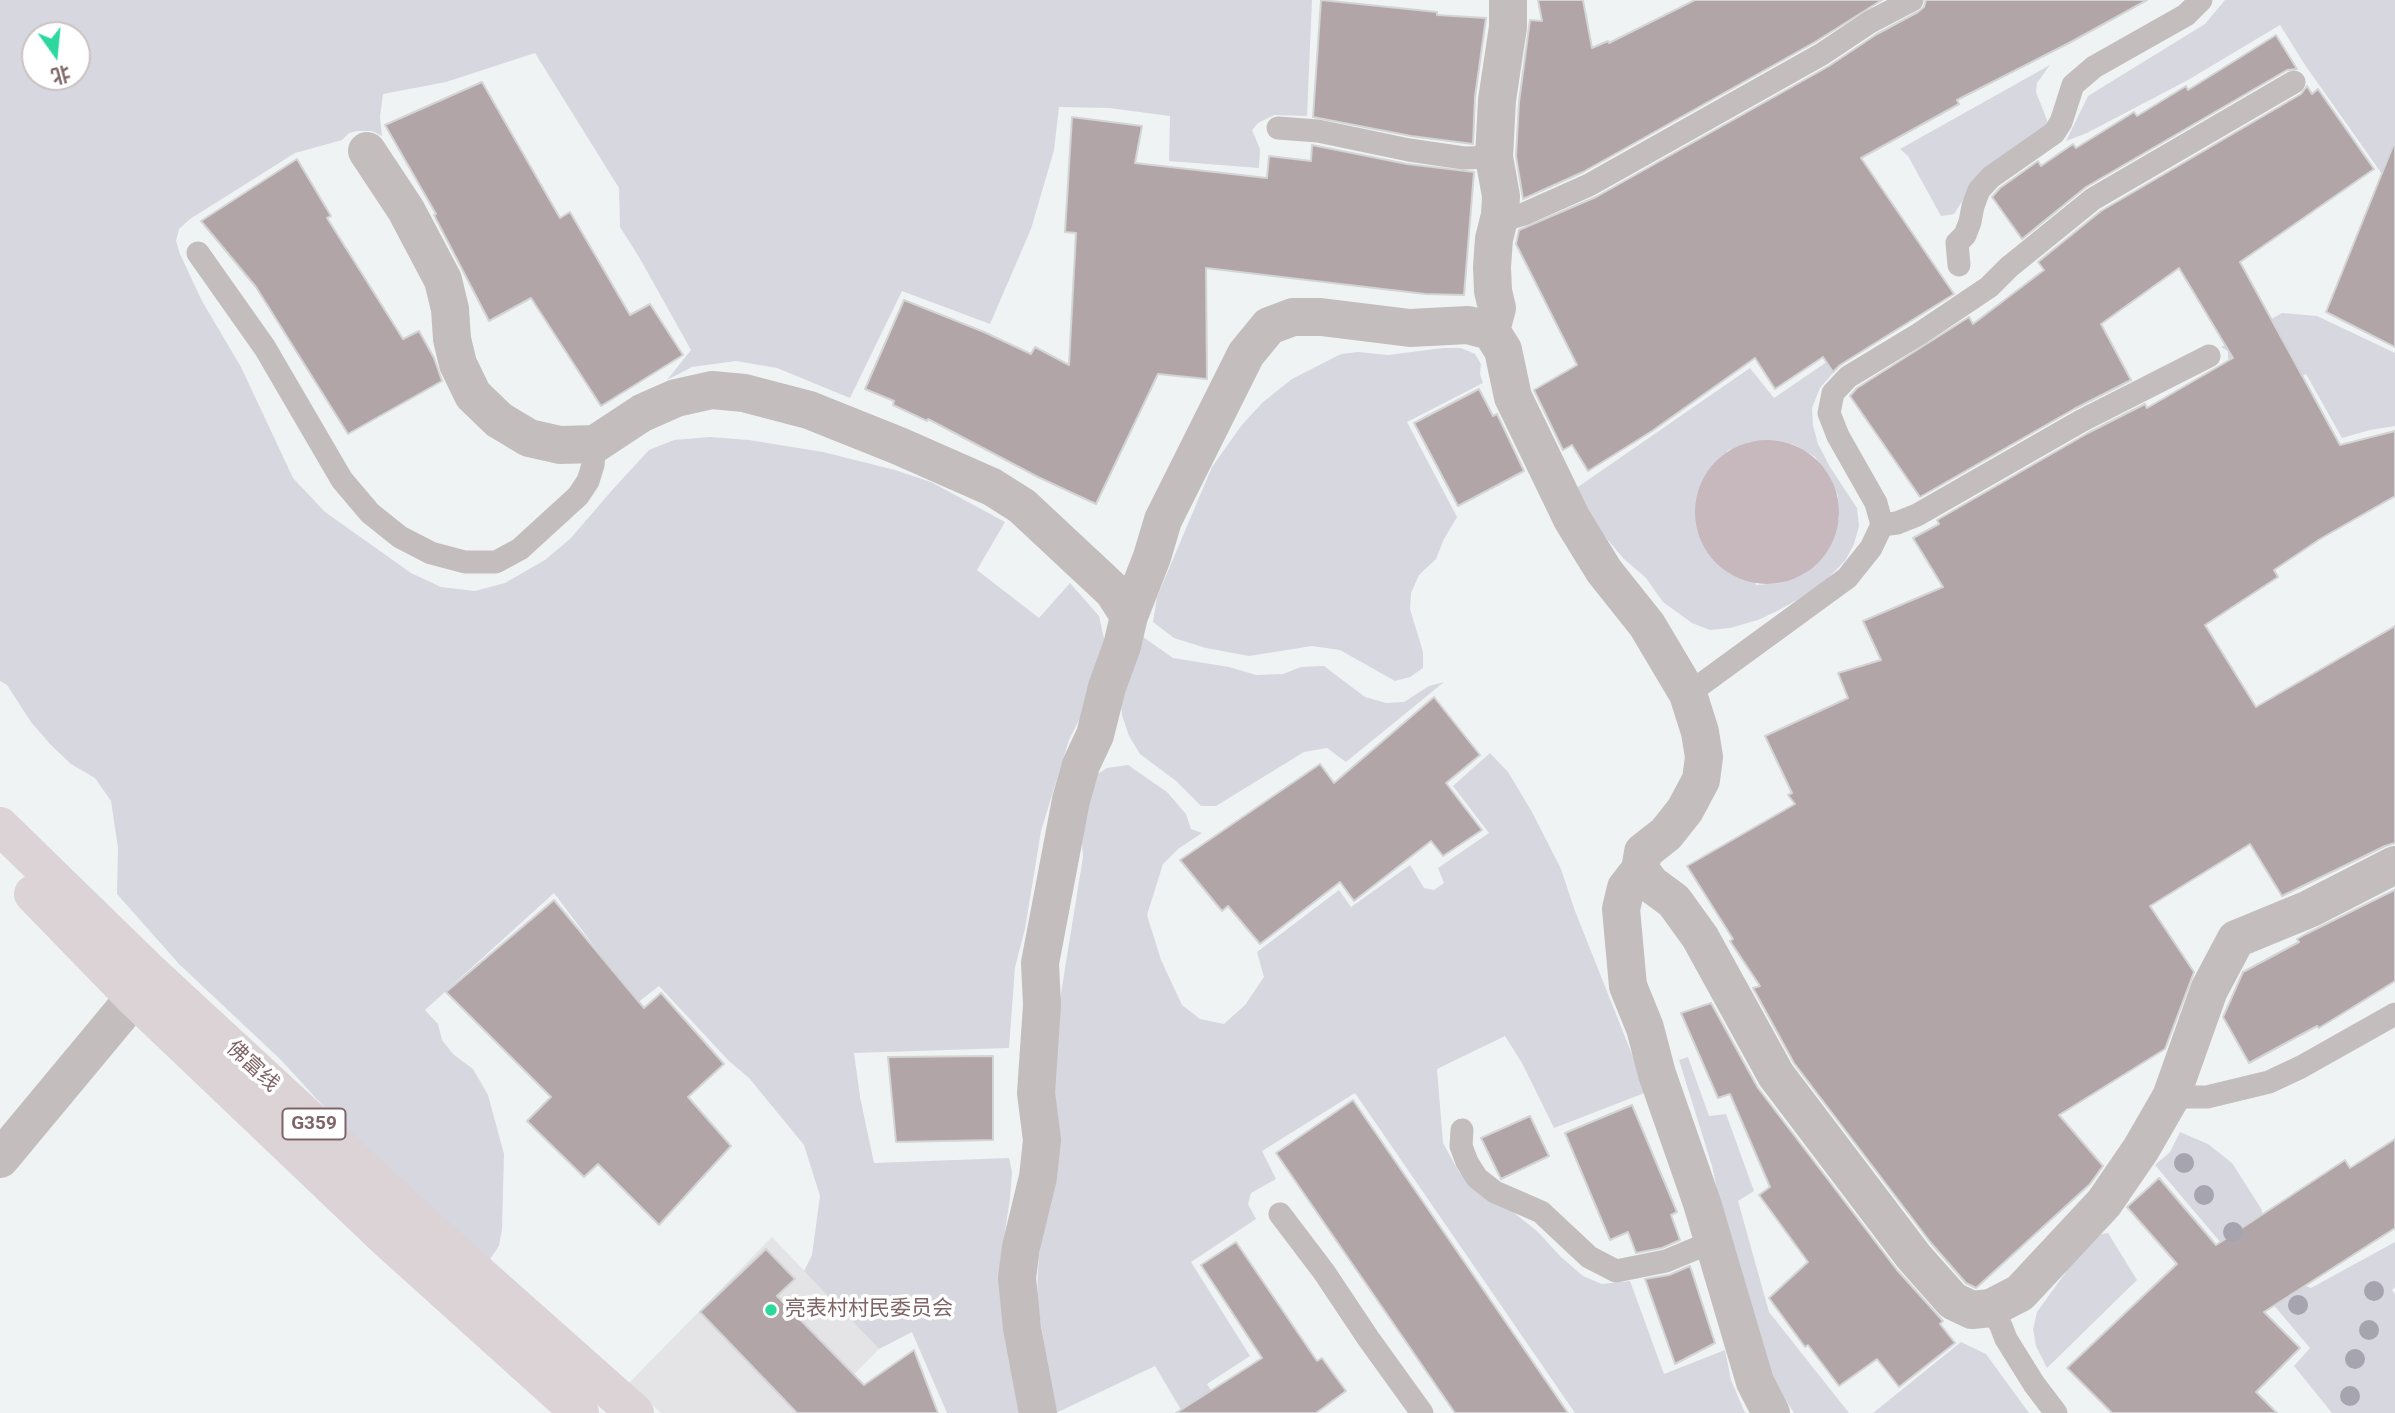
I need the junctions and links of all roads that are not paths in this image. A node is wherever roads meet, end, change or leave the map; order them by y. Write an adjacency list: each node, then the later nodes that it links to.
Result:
1 (1508, 0): 7 (street)
2 (1912, 0): 8 (lane)
3 (2201, 0): 10 (lane)
4 (2294, 82): 14 (lane)
5 (1279, 128): 7 (lane)
6 (367, 151): 13 (street)
7 (1494, 157): 8 (street)
8 (1500, 215): 11 (street)
9 (198, 253): 13 (lane)
10 (1959, 265)
11 (1491, 331): 15 (street); 16 (street)
12 (2209, 356): 14 (lane)
13 (595, 444): 15 (street)
14 (1882, 525): 16 (lane)
15 (1129, 616): 31 (street)
16 (1688, 694): 20 (street)
17 (0, 826): 21 (highway, 佛富线 / G359)
18 (0, 860): 21 (highway, 佛富线 / G359)
19 (2395, 865): 23 (street)
20 (1640, 870): 27 (street); 28 (street)
21 (143, 986): 25 (street); 29 (highway, 佛富线 / G359); 30 (highway, 佛富线 / G359)
22 (2395, 1014): 23 (lane)
23 (2171, 1097): 28 (street)
24 (1462, 1130): 27 (lane)
25 (0, 1159)
26 (1280, 1214): 32 (lane)
27 (1714, 1241): 33 (street)
28 (1991, 1308): 34 (lane)
29 (580, 1413)
30 (635, 1413)
31 (1038, 1413)
32 (1422, 1413)
33 (1771, 1413)
34 (2056, 1413)

